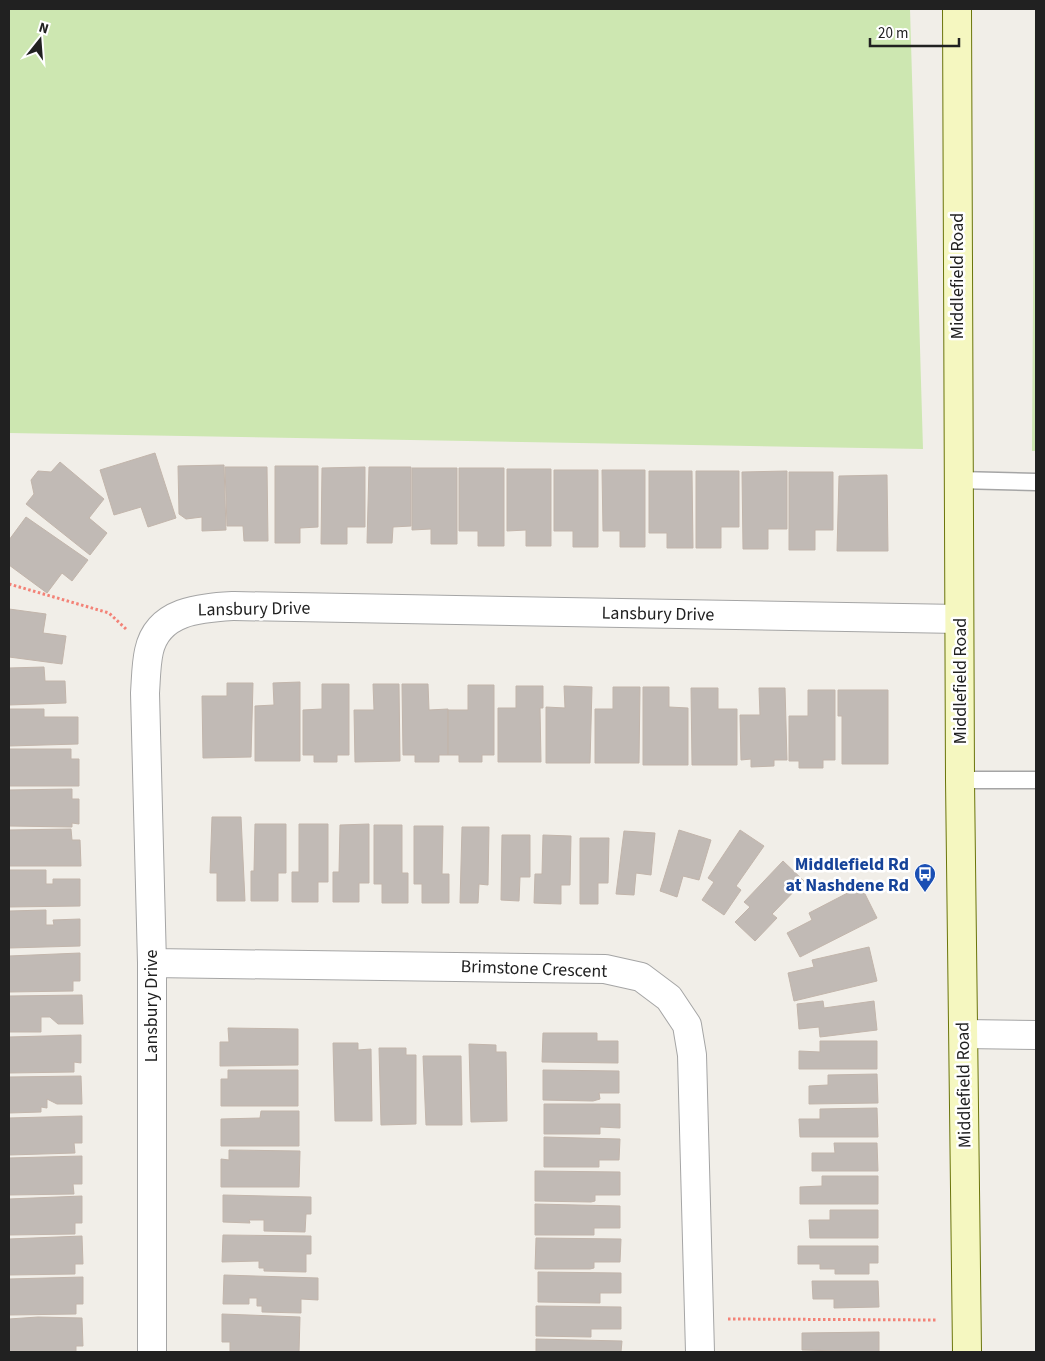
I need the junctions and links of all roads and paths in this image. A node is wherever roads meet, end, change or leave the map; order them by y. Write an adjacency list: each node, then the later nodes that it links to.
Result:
1 (957, 9): 2 (main road, Middlefield Road)
2 (958, 480): 3 (lane); 5 (main road, Middlefield Road)
3 (1036, 482)
4 (9, 584): 6 (path)
5 (960, 619): 6 (street, Lansbury Drive); 7 (main road, Middlefield Road)
6 (149, 649): 9 (street, Lansbury Drive)
7 (960, 780): 8 (lane); 10 (main road, Middlefield Road)
8 (1036, 780)
9 (152, 963): 14 (street, Lansbury Drive); 15 (street, Brimstone Crescent)
10 (964, 1034): 11 (street); 16 (main road, Middlefield Road)
11 (1036, 1035)
12 (730, 1320): 13 (path)
13 (918, 1320)
14 (152, 1352)
15 (700, 1352)
16 (966, 1352)

